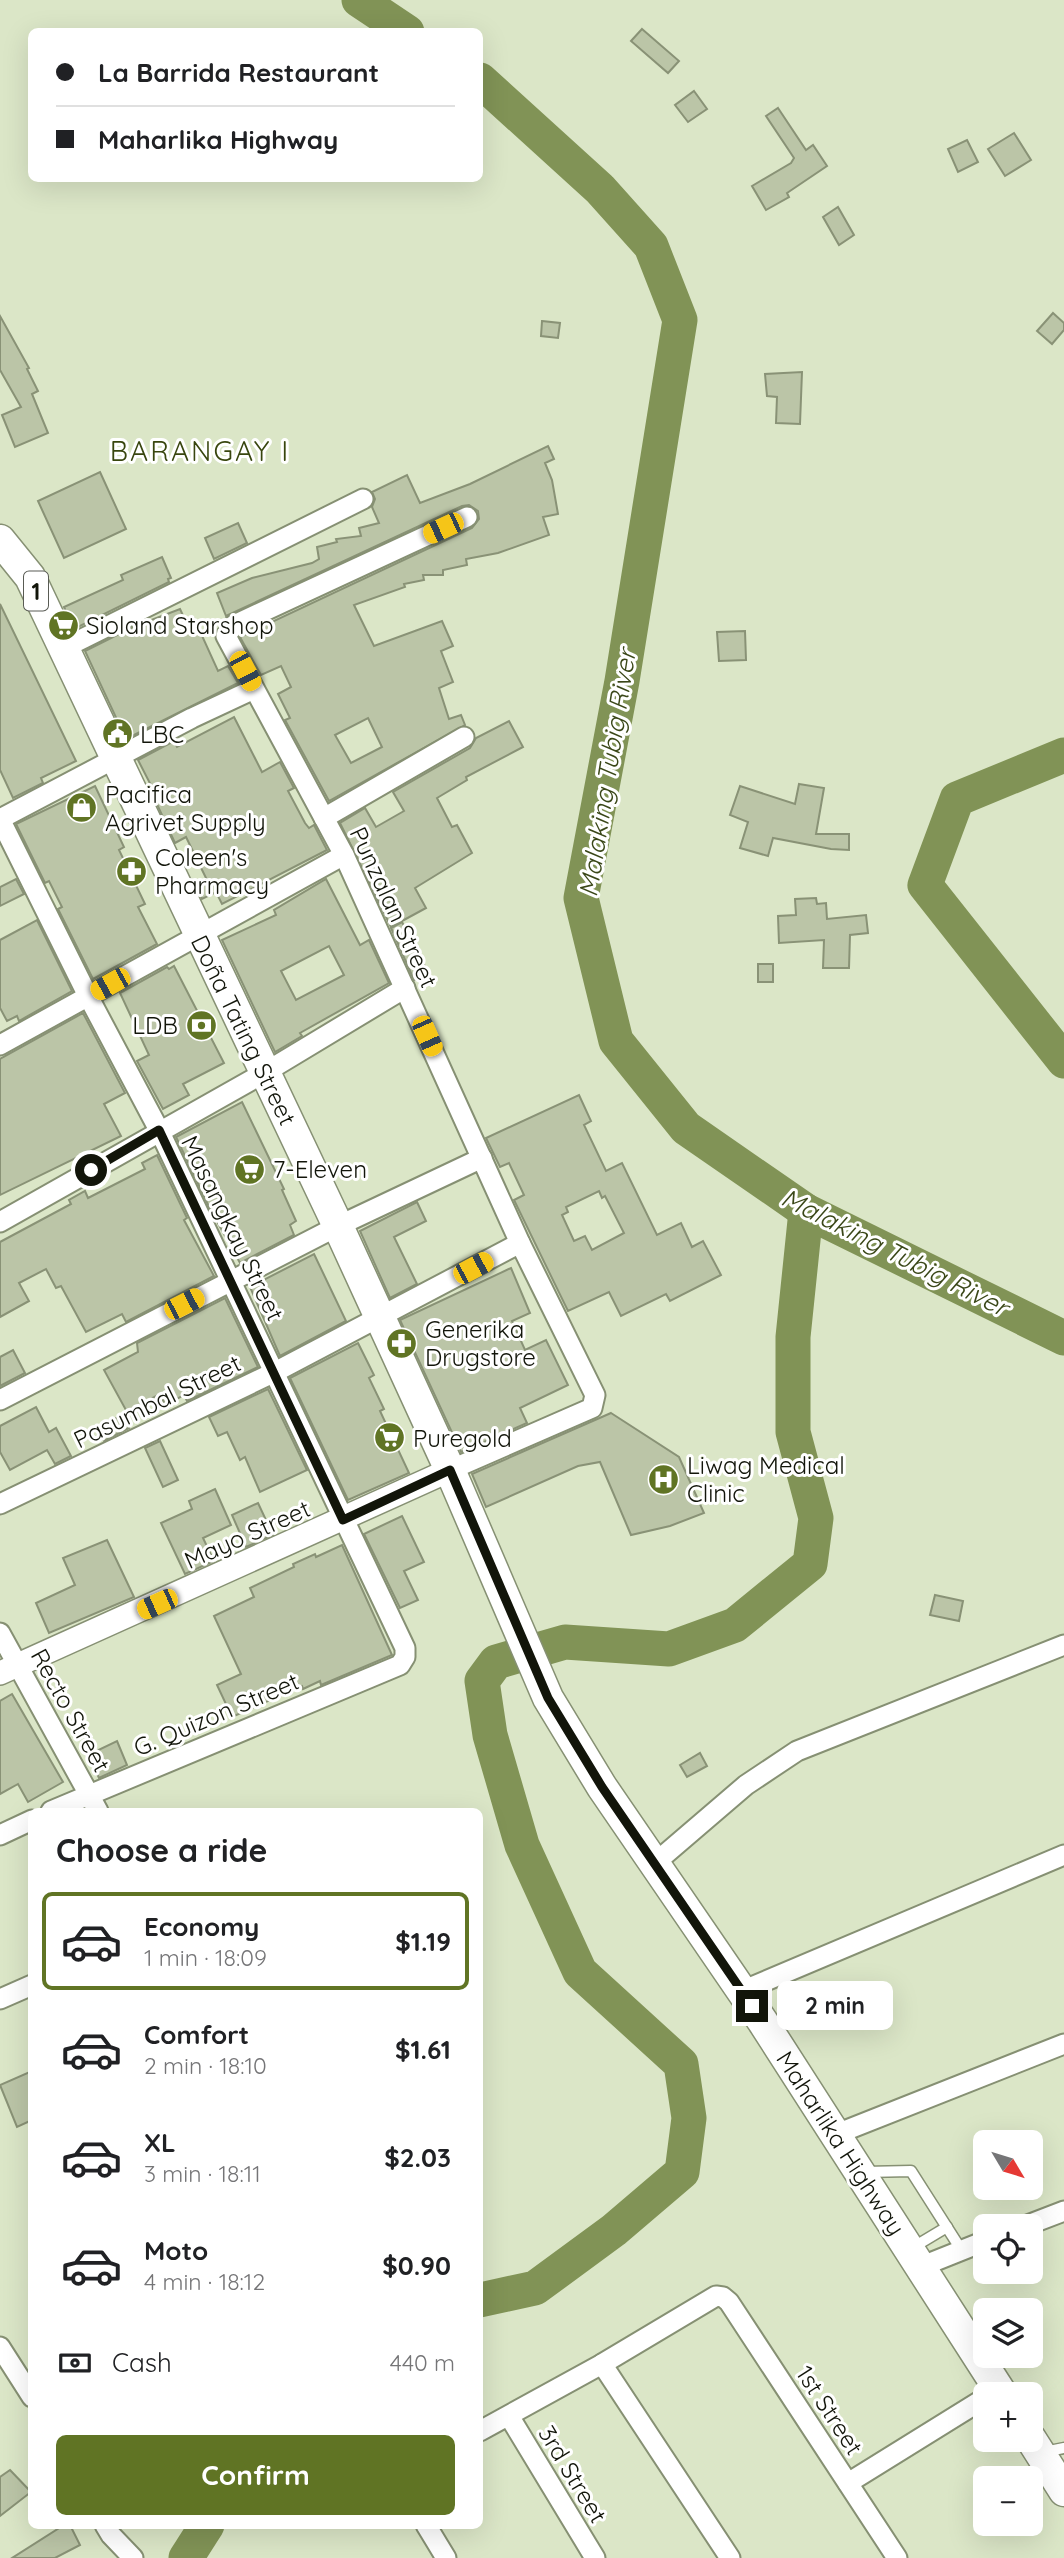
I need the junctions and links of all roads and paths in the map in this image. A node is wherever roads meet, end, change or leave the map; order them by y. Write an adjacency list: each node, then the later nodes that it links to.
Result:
1 (363, 499): 4 (street)
2 (467, 517): 5 (street, Punzalan Street)
3 (0, 540): 4 (main road, Doña Tating Street / 1)
4 (64, 648): 7 (main road, Doña Tating Street / 1)
5 (254, 689): 7 (street); 8 (street, Punzalan Street)
6 (464, 737): 8 (street)
7 (114, 759): 9 (street); 11 (main road, Doña Tating Street / 1)
8 (324, 818): 10 (street, Punzalan Street)
9 (0, 819): 13 (street, Masangkay Street)
10 (344, 855): 11 (street); 12 (street, Punzalan Street)
11 (199, 936): 13 (street); 15 (main road, Doña Tating Street / 1)
12 (405, 988): 15 (street); 17 (street, Punzalan Street)
13 (88, 996): 14 (street); 16 (street, Masangkay Street)
14 (0, 1045)
15 (264, 1073): 16 (street); 19 (main road, Doña Tating Street / 1)
16 (159, 1130): 18 (street); 21 (street, Masangkay Street)
17 (482, 1158): 19 (street); 20 (street, Punzalan Street)
18 (0, 1222)
19 (338, 1226): 21 (street); 22 (main road, Doña Tating Street / 1)
20 (520, 1243): 22 (street, Pasumbal Street); 25 (street, Punzalan Street)
21 (231, 1280): 23 (street, Masangkay Street); 24 (street)
22 (379, 1318): 23 (street, Pasumbal Street); 26 (main road, Doña Tating Street / 1)
23 (275, 1372): 27 (street, Pasumbal Street); 28 (street, Masangkay Street)
24 (0, 1400)
25 (592, 1408): 26 (street, Mayo Street)
26 (450, 1470): 28 (street, Mayo Street); 30 (main road, Doña Tating Street / 1)
27 (0, 1504)
28 (343, 1520): 32 (street, Masangkay Street); 33 (street, Mayo Street)
29 (0, 1633): 33 (street, Recto Street)
30 (524, 1644): 40 (main road, Maharlika Highway / 1)
31 (1064, 1645): 40 (street)
32 (400, 1664): 34 (street, G. Quizon Street)
33 (9, 1669): 34 (street, Recto Street)
34 (89, 1793): 35 (street, G. Quizon Street); 36 (street, Recto Street)
35 (57, 1808)
36 (96, 1808)
37 (28, 1822): 38 (street)
38 (0, 1835)
39 (1064, 1855): 42 (street)
40 (655, 1863): 42 (main road, Maharlika Highway / 1)
41 (28, 1987): 43 (street)
42 (742, 1990): 45 (main road, Maharlika Highway / 1)
43 (0, 1998)
44 (1064, 2044): 45 (street)
45 (834, 2135): 46 (main road, Maharlika Highway / 1)
46 (861, 2172): 49 (lane); 52 (main road, Maharlika Highway / 1)
47 (1064, 2211): 48 (street)
48 (1043, 2219)
49 (947, 2227): 51 (lane); 52 (lane)
50 (973, 2246): 51 (street)
51 (962, 2250): 52 (street)
52 (915, 2258): 55 (main road, Maharlika Highway / 1)
53 (0, 2347): 56 (street)
54 (603, 2364): 58 (street); 61 (street, 1st Street); 68 (street)
55 (988, 2382)
56 (28, 2391)
57 (973, 2407): 61 (street)
58 (509, 2416): 59 (street); 67 (street, 3rd Street)
59 (483, 2429)
60 (1045, 2447): 62 (main road)
61 (848, 2483): 69 (street, 1st Street)
62 (1064, 2491)
63 (107, 2529): 65 (street)
64 (428, 2529): 66 (street)
65 (132, 2558)
66 (446, 2558)
67 (595, 2558)
68 (730, 2558)
69 (897, 2558)

